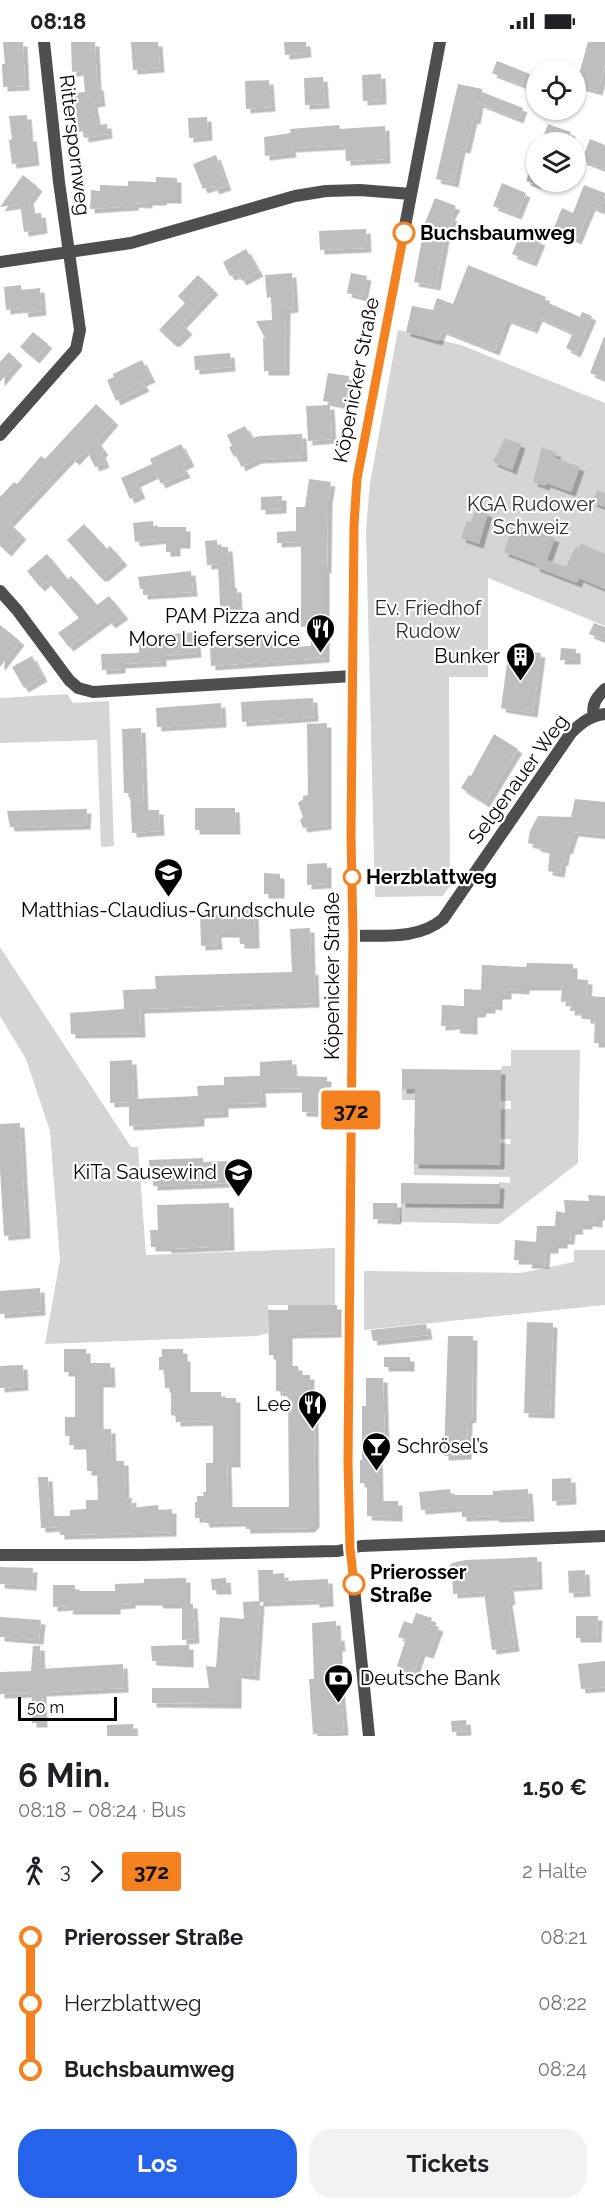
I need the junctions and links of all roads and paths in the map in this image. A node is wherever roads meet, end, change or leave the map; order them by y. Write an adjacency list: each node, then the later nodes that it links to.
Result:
1 (44, 42): 4 (street, Ritterspornweg)
2 (440, 42): 3 (street, Köpenicker Straße)
3 (411, 194): 4 (street); 8 (street, Köpenicker Straße)
4 (70, 252): 5 (street); 6 (street, Ritterspornweg)
5 (0, 261)
6 (0, 435)
7 (0, 591): 8 (street)
8 (352, 676): 11 (street, Köpenicker Straße)
9 (605, 689): 10 (street)
10 (599, 715): 11 (street, Selgenauer Weg)
11 (353, 936): 13 (street, Köpenicker Straße)
12 (605, 1536): 13 (street)
13 (350, 1548): 14 (street); 15 (street, Köpenicker Straße)
14 (0, 1555)
15 (369, 1736)

